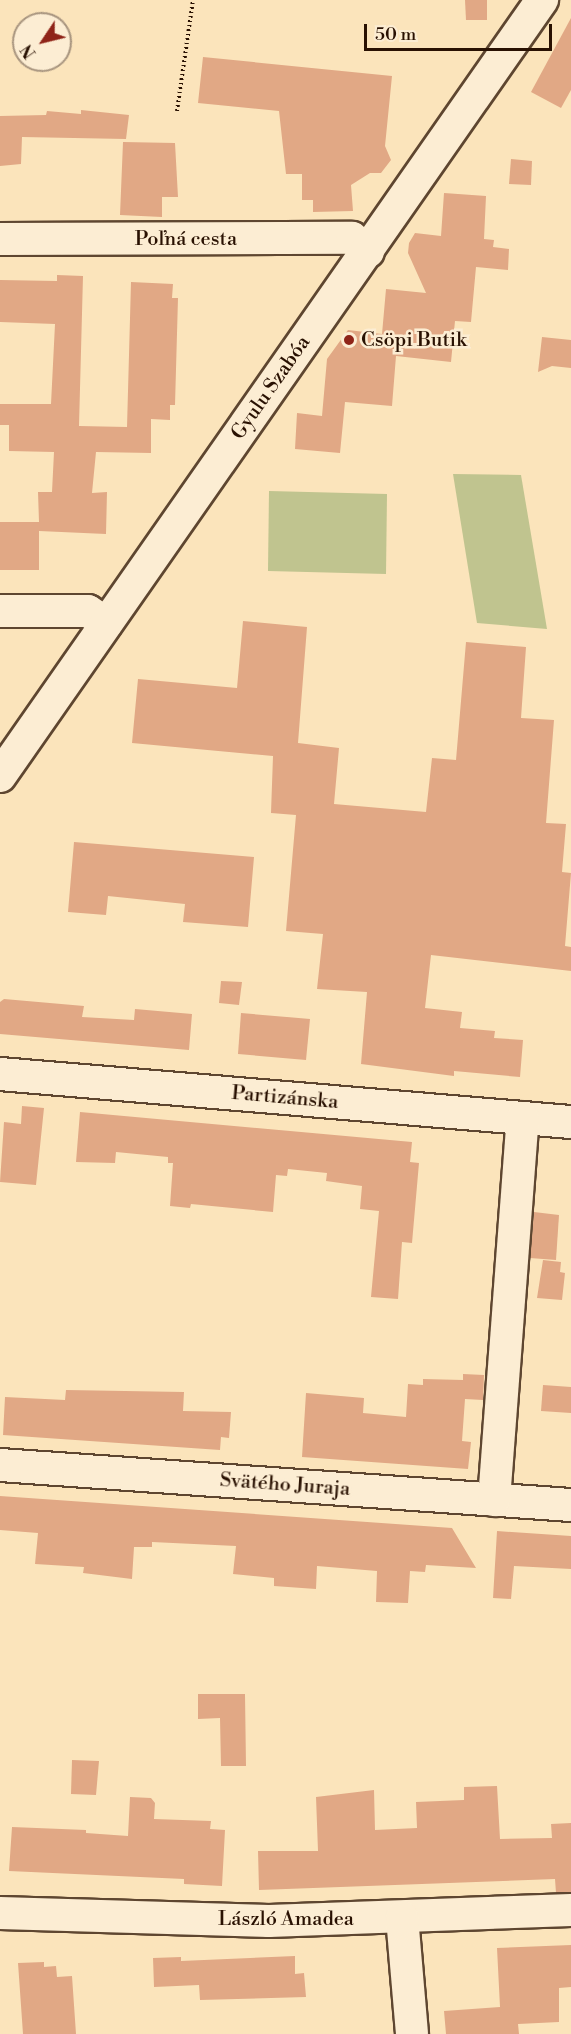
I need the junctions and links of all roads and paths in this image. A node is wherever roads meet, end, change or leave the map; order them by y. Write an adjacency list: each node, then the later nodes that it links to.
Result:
1 (193, 0): 3 (path)
2 (542, 0): 5 (street, Gyulu Szabóa)
3 (177, 111)
4 (0, 239): 5 (street, Poľná cesta)
5 (368, 252): 7 (street, Gyulu Szabóa)
6 (0, 611): 7 (street)
7 (105, 623): 8 (street, Gyulu Szabóa)
8 (0, 776)
9 (0, 1074): 10 (street, Partizánska)
10 (523, 1118): 11 (street, Partizánska); 13 (street)
11 (571, 1122)
12 (0, 1465): 13 (street, Svätého Juraja)
13 (494, 1500): 14 (street, Svätého Juraja)
14 (571, 1505)
15 (571, 1910): 17 (street, László Amadea)
16 (0, 1913): 17 (street, László Amadea)
17 (402, 1917): 18 (street)
18 (412, 2034)

